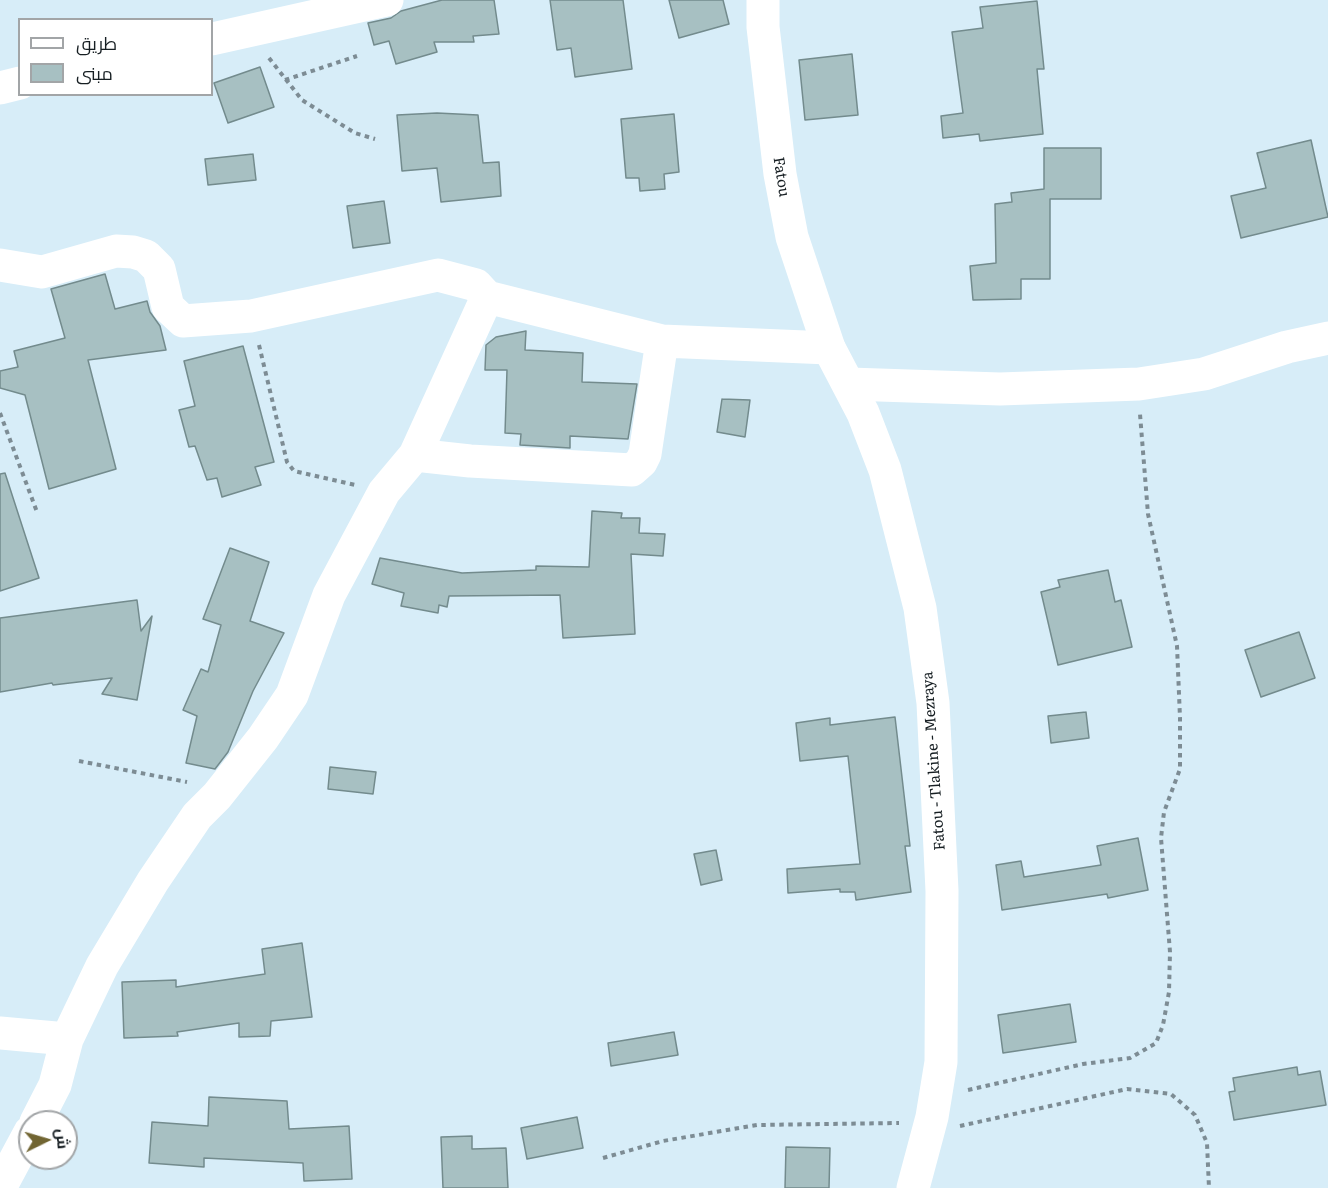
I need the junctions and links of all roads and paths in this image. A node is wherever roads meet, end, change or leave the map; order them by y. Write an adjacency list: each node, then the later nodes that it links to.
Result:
1 (387, 0): 3 (street)
2 (763, 0): 15 (street, Fatou)
3 (260, 28): 4 (street); 6 (path)
4 (213, 39)
5 (357, 56): 6 (path)
6 (285, 80): 9 (path)
7 (18, 84): 8 (street)
8 (0, 88)
9 (375, 139)
10 (0, 265): 12 (street)
11 (487, 297): 12 (street); 14 (street); 19 (street)
12 (251, 316): 20 (path)
13 (1328, 338): 17 (street)
14 (662, 341): 15 (street); 19 (street)
15 (829, 348): 16 (street, Fatou - Tlakine - Mezraya)
16 (849, 384): 17 (street); 27 (street, Fatou - Tlakine - Mezraya)
17 (1139, 384): 27 (path)
18 (0, 412): 21 (path)
19 (415, 455): 20 (street)
20 (384, 492): 23 (street)
21 (37, 512)
22 (79, 761): 23 (path)
23 (217, 796): 25 (street)
24 (0, 1033): 25 (street)
25 (67, 1038): 26 (street)
26 (42, 1110)
27 (932, 1117): 29 (path); 31 (street, Fatou - Tlakine - Mezraya); 32 (path)
28 (18, 1154): 30 (street)
29 (603, 1158)
30 (0, 1188)
31 (913, 1188)
32 (1209, 1188)

